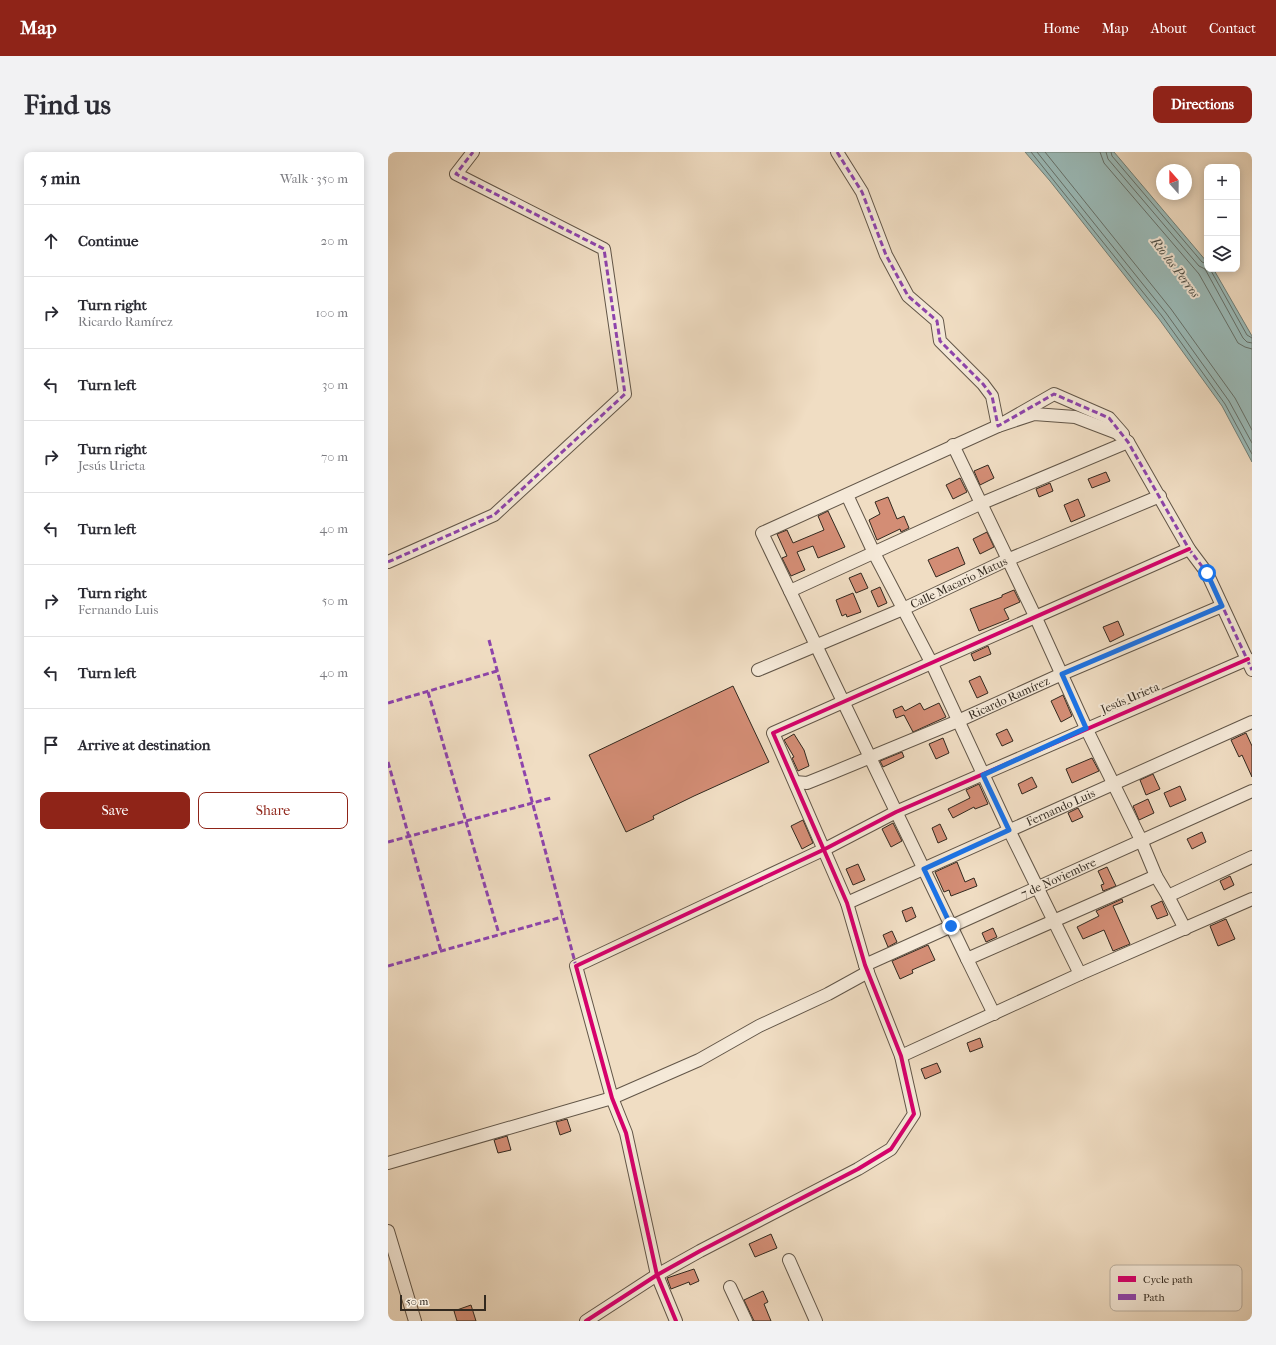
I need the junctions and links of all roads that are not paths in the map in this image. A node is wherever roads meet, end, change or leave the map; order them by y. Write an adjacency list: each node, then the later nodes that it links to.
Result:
1 (473, 152): 12 (street)
2 (837, 152): 3 (street)
3 (998, 426): 4 (street); 4 (street); 5 (street)
4 (1128, 442): 7 (street); 8 (street)
5 (953, 445): 6 (street); 8 (street)
6 (847, 495): 10 (street); 13 (street)
7 (1160, 496): 9 (street); 11 (street, Calle Macario Matus)
8 (980, 504): 10 (street); 11 (street)
9 (1189, 549): 14 (street); 16 (street)
10 (874, 554): 13 (street); 15 (street)
11 (1007, 560): 15 (street, Calle Macario Matus); 16 (street)
12 (388, 562)
13 (790, 591): 17 (street)
14 (1222, 606): 19 (street); 21 (street, Ricardo Ramírez)
15 (903, 609): 17 (street, Calle Macario Matus); 18 (street)
16 (1036, 618): 18 (street); 21 (street)
17 (817, 646): 20 (street, Calle Macario Matus); 22 (street)
18 (932, 664): 22 (street); 23 (street)
19 (1250, 664): 25 (street, Jesús Urieta)
20 (758, 670)
21 (1062, 674): 23 (street, Ricardo Ramírez); 25 (street)
22 (843, 701): 26 (street); 28 (street)
23 (958, 721): 26 (street, Ricardo Ramírez); 27 (street)
24 (1252, 722): 29 (street, Fernando Luis)
25 (1086, 728): 27 (street, Jesús Urieta); 29 (street)
26 (870, 757): 28 (street, Ricardo Ramírez); 31 (street)
27 (983, 775): 31 (street, Jesús Urieta); 32 (street)
28 (795, 782): 34 (street)
29 (1115, 784): 32 (street, Fernando Luis); 33 (street)
30 (1252, 790): 33 (street, 7 de Noviembre)
31 (896, 812): 34 (street, Jesús Urieta); 36 (street)
32 (1009, 830): 36 (street, Fernando Luis); 38 (street)
33 (1141, 840): 37 (street); 38 (street, 7 de Noviembre)
34 (825, 849): 41 (street); 50 (street, Jesús Urieta)
35 (1252, 857): 39 (street)
36 (924, 869): 41 (street, Fernando Luis); 43 (street)
37 (1156, 876): 39 (street); 42 (street)
38 (1037, 888): 42 (street); 43 (street, 7 de Noviembre)
39 (1168, 896): 44 (street)
40 (1252, 899): 44 (street)
41 (847, 903): 46 (street)
42 (1055, 921): 45 (street); 47 (street)
43 (951, 926): 45 (street); 46 (street, 7 de Noviembre)
44 (1185, 929): 47 (street)
45 (967, 958): 48 (street)
46 (867, 969): 49 (street); 50 (street, 7 de Noviembre)
47 (1080, 974): 48 (street)
48 (994, 1014): 49 (street)
49 (901, 1056): 54 (street)
50 (612, 1098): 51 (street, 7 de Noviembre); 54 (street)
51 (388, 1163)
52 (388, 1231): 56 (street)
53 (789, 1260): 60 (street)
54 (657, 1276): 57 (street); 58 (street)
55 (730, 1287): 59 (street)
56 (415, 1321)
57 (586, 1321)
58 (676, 1321)
59 (746, 1321)
60 (816, 1321)

